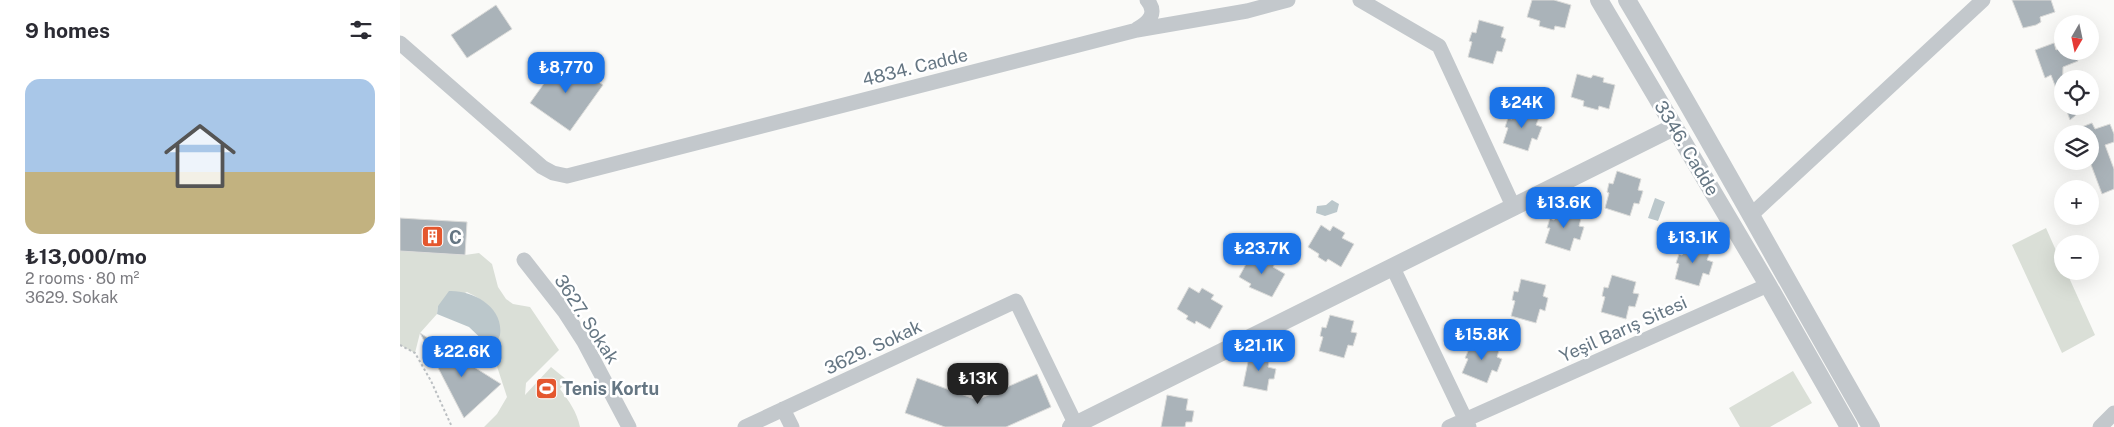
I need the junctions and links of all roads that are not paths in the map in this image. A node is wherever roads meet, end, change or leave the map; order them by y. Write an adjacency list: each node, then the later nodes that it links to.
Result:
1 (1147, 0): 7 (street)
2 (1288, 0): 7 (street, 4834. Cadde)
3 (1360, 0): 10 (street)
4 (1598, 0): 9 (street, 3346. Cadde)
5 (1627, 0): 11 (street, 3346. Cadde)
6 (1983, 0): 11 (street)
7 (1137, 30): 8 (street, 4834. Cadde)
8 (400, 42)
9 (1674, 127): 10 (street); 15 (street, 3346. Cadde)
10 (1514, 208): 13 (street)
11 (1751, 215): 14 (street, 3346. Cadde)
12 (524, 260): 20 (street, 3627. Sokak)
13 (1393, 268): 18 (street); 19 (street)
14 (1784, 276): 15 (street); 25 (street, 3346. Cadde)
15 (1768, 284): 18 (street, Yeşil Barış Sitesi); 24 (street, 3346. Cadde)
16 (783, 409): 19 (street, 3629. Sokak); 21 (street, 3629. Sokak); 22 (street)
17 (2114, 413): 26 (street)
18 (1467, 424): 23 (street, Yeşil Barış Sitesi)
19 (1081, 425)
20 (629, 427)
21 (745, 427)
22 (792, 427)
23 (1450, 427)
24 (1849, 427)
25 (1871, 427)
26 (2100, 427)

